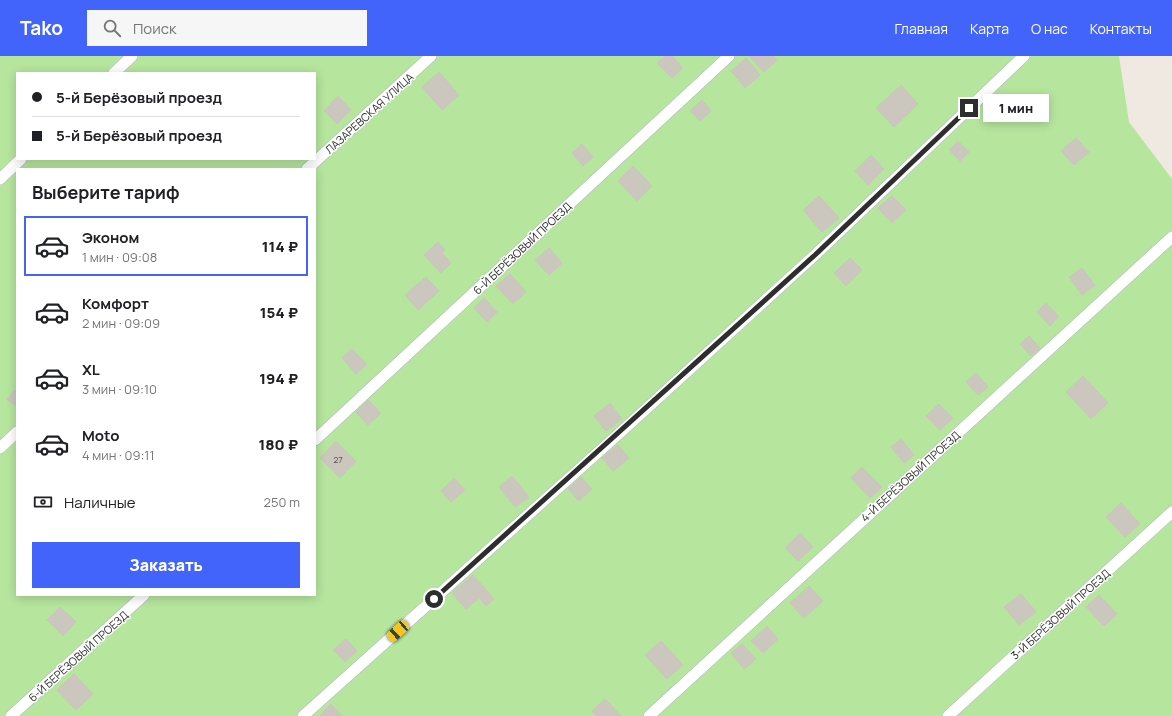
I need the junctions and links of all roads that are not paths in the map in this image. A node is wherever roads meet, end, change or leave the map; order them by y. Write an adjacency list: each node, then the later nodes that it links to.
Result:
1 (132, 56): 5 (lane)
2 (431, 56): 7 (lane, ЛАЗАРЕВСКАЯ УЛИЦА)
3 (729, 56): 11 (lane, 6-Й БЕРЁЗОВЫЙ ПРОЕЗД)
4 (1024, 56): 16 (lane)
5 (115, 72)
6 (20, 160): 8 (lane)
7 (308, 168)
8 (0, 179)
9 (1172, 237): 17 (lane, 4-Й БЕРЁЗОВЫЙ ПРОЕЗД)
10 (16, 433): 12 (lane)
11 (316, 439)
12 (0, 448)
13 (1172, 512): 18 (lane, 3-Й БЕРЁЗОВЫЙ ПРОЕЗД)
14 (143, 596): 15 (lane, 6-Й БЕРЁЗОВЫЙ ПРОЕЗД)
15 (11, 716)
16 (303, 716)
17 (649, 716)
18 (948, 716)

